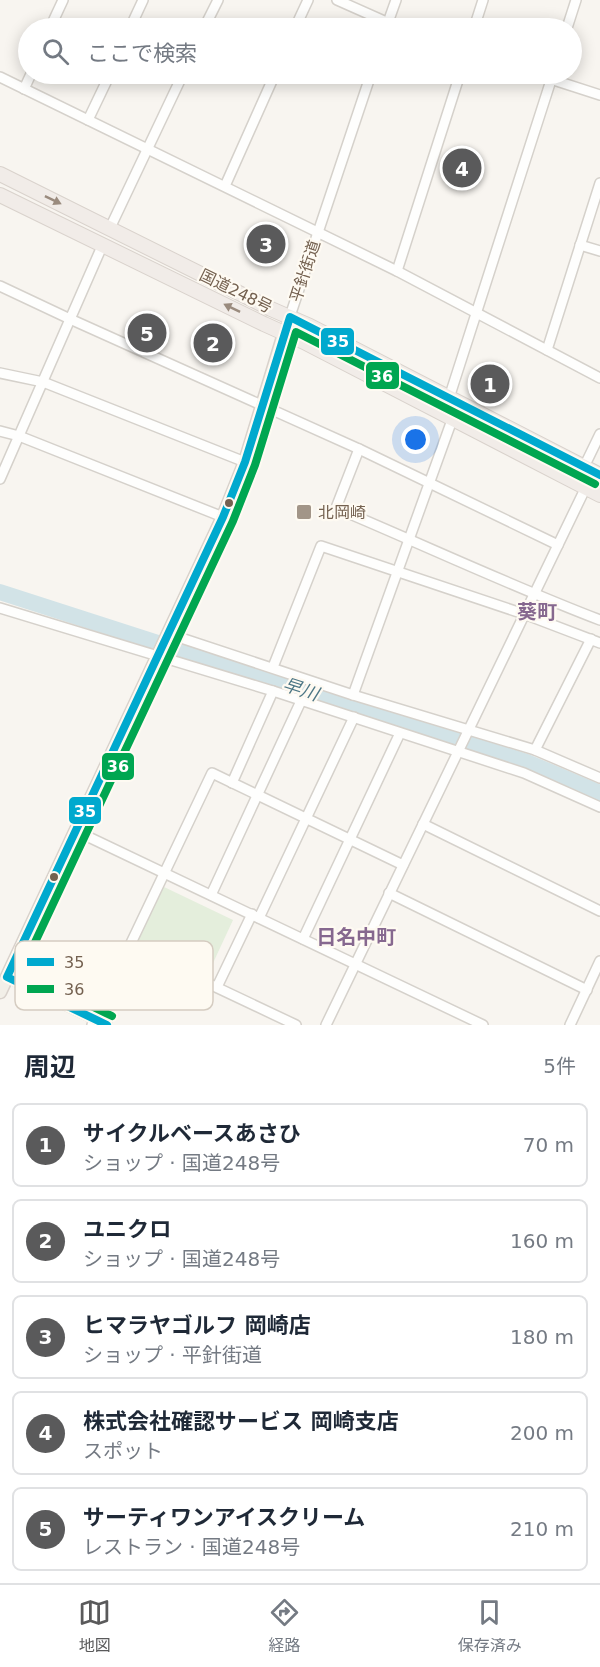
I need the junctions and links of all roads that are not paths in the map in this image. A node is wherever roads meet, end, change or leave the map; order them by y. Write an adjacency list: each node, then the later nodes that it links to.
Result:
1 (63, 0): 9 (street)
2 (143, 0): 10 (street)
3 (218, 0): 11 (street)
4 (308, 0): 12 (street)
5 (337, 0): 13 (street)
6 (396, 0): 14 (street)
7 (483, 0): 15 (street)
8 (576, 0): 16 (street)
9 (55, 18)
10 (135, 18)
11 (209, 18)
12 (300, 18)
13 (372, 18)
14 (390, 18)
15 (477, 18)
16 (570, 18)
17 (0, 77): 26 (street)
18 (26, 84): 26 (street)
19 (105, 84): 28 (street)
20 (178, 84): 29 (street)
21 (271, 84): 32 (street)
22 (368, 84): 35 (street, 平針街道)
23 (457, 84): 39 (street)
24 (550, 84): 41 (street)
25 (572, 84): 27 (street)
26 (24, 89): 28 (street)
27 (600, 95)
28 (88, 120): 29 (street)
29 (147, 149): 32 (street); 34 (street)
30 (0, 174): 34 (highway, 国道248号, one-way to 34)
31 (600, 183): 37 (street)
32 (225, 186): 35 (street)
33 (0, 195): 36 (highway, 国道248号)
34 (110, 228): 42 (highway, 国道248号)
35 (317, 231): 39 (street); 42 (street, 平針街道)
36 (103, 244): 43 (street); 44 (highway, 国道248号, one-way to 36)
37 (580, 245): 38 (street); 45 (street)
38 (600, 251)
39 (397, 272): 41 (street)
40 (0, 286): 43 (street)
41 (478, 314): 45 (street); 49 (street)
42 (290, 317): 44 (street, 平針街道); 49 (highway, 国道248号)
43 (70, 320): 48 (street); 50 (street)
44 (285, 334): 50 (main road, 平針街道); 51 (highway, 国道248号)
45 (547, 350): 47 (street)
46 (0, 373): 48 (street)
47 (600, 378)
48 (43, 382): 54 (street); 56 (street)
49 (449, 398): 57 (highway, 国道248号)
50 (262, 406): 55 (street); 56 (main road, 平針街道)
51 (452, 420): 60 (street); 61 (highway, 国道248号)
52 (0, 431): 54 (street)
53 (600, 434): 57 (street)
54 (19, 436): 59 (street); 63 (street)
55 (359, 449): 60 (street); 64 (street)
56 (245, 462): 63 (main road, 平針街道)
57 (584, 467): 58 (highway, 国道248号)
58 (600, 475)
59 (0, 479)
60 (429, 483): 64 (street); 65 (street)
61 (586, 487): 62 (highway, 国道248号); 65 (street)
62 (600, 495)
63 (223, 517): 71 (main road, 平針街道)
64 (409, 538): 66 (street); 67 (street)
65 (558, 545): 67 (street)
66 (397, 572): 69 (street); 74 (street); 76 (street)
67 (533, 595): 69 (street); 70 (street)
68 (0, 608): 73 (street)
69 (524, 614): 72 (street); 79 (street)
70 (600, 620)
71 (169, 634): 73 (main road, 平針街道); 74 (street)
72 (596, 641): 81 (street)
73 (158, 657): 75 (street); 89 (main road)
74 (273, 667): 76 (street)
75 (273, 691): 77 (street); 84 (street)
76 (353, 695): 79 (street)
77 (301, 701): 78 (street); 85 (street)
78 (354, 717): 80 (street); 87 (street)
79 (468, 730): 81 (street); 82 (street)
80 (400, 733): 82 (street); 90 (street)
81 (535, 750): 83 (street)
82 (458, 752): 86 (street); 88 (street)
83 (600, 778)
84 (232, 783): 85 (street); 92 (street)
85 (257, 795): 87 (street); 94 (street)
86 (600, 807)
87 (306, 818): 90 (street); 96 (street)
88 (423, 824): 91 (street); 95 (street)
89 (76, 831): 92 (street); 98 (main road)
90 (350, 839): 91 (street); 97 (street)
91 (403, 865): 93 (street)
92 (164, 873): 94 (street); 99 (street)
93 (389, 894): 102 (street); 107 (street)
94 (211, 895): 96 (street)
95 (600, 911)
96 (256, 916): 97 (street); 106 (street)
97 (303, 939): 102 (street)
98 (24, 941)
99 (131, 941)
100 (15, 960): 103 (main road)
101 (600, 961): 107 (street)
102 (356, 964): 113 (street); 114 (street)
103 (7, 977): 104 (street); 108 (main road)
104 (15, 981)
105 (213, 985): 106 (street)
106 (217, 987): 112 (street)
107 (587, 990): 115 (street)
108 (0, 992)
109 (70, 1010): 110 (street)
110 (93, 1022): 111 (street)
111 (107, 1025)
112 (297, 1025)
113 (326, 1025)
114 (483, 1025)
115 (570, 1025)

